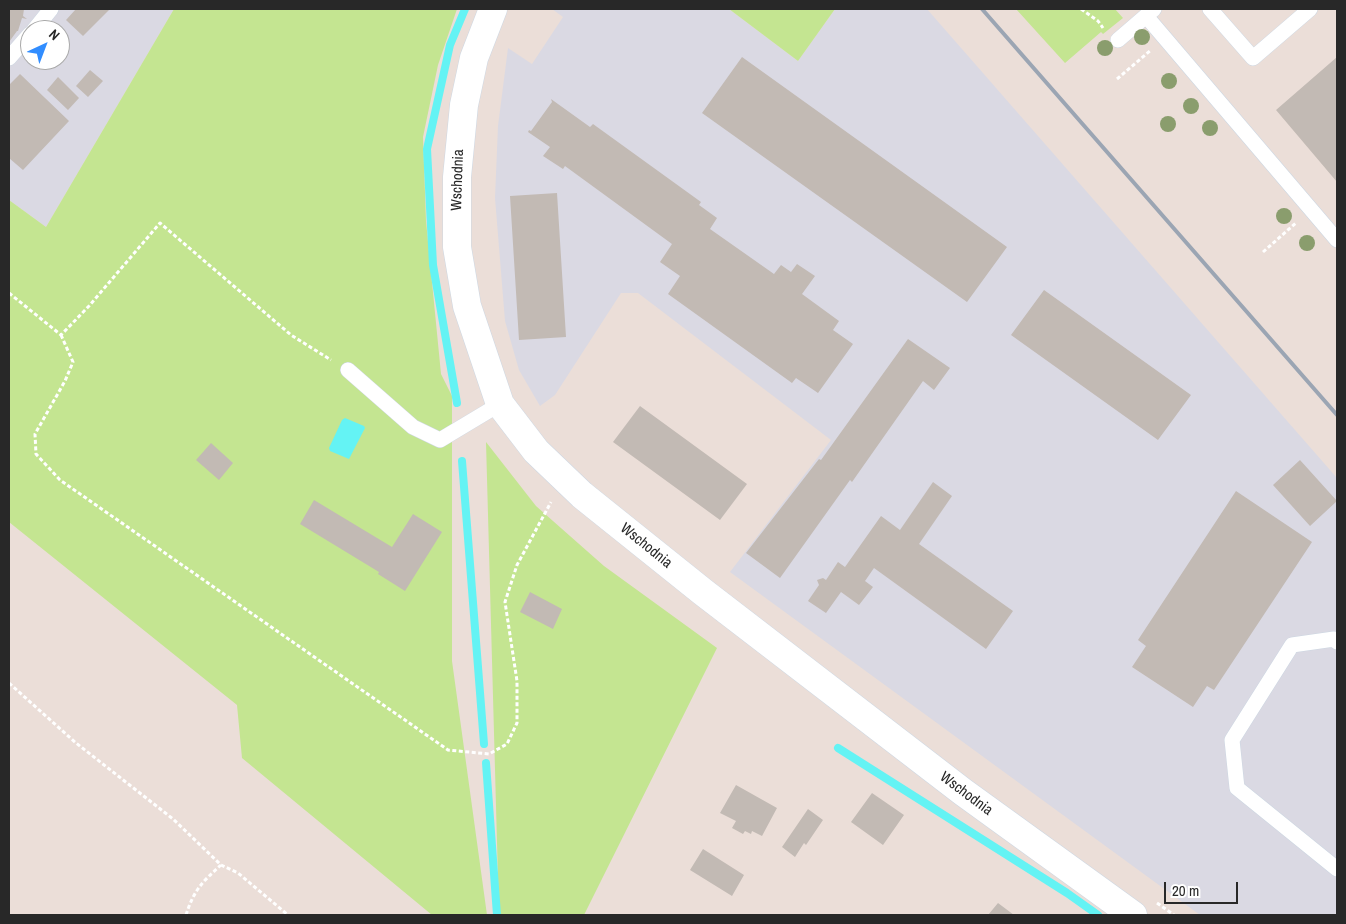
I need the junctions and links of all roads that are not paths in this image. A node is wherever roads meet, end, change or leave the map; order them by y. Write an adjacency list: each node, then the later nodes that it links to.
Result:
1 (51, 9): 6 (lane)
2 (493, 9): 12 (street, Wschodnia)
3 (1210, 9): 4 (lane)
4 (1310, 9)
5 (1150, 12): 7 (lane); 10 (lane)
6 (42, 20)
7 (1118, 40)
8 (20, 45): 9 (lane)
9 (9, 58)
10 (1337, 240)
11 (348, 370): 12 (lane)
12 (500, 404): 15 (street, Wschodnia)
13 (1337, 642): 14 (lane)
14 (1337, 869)
15 (1133, 915)

